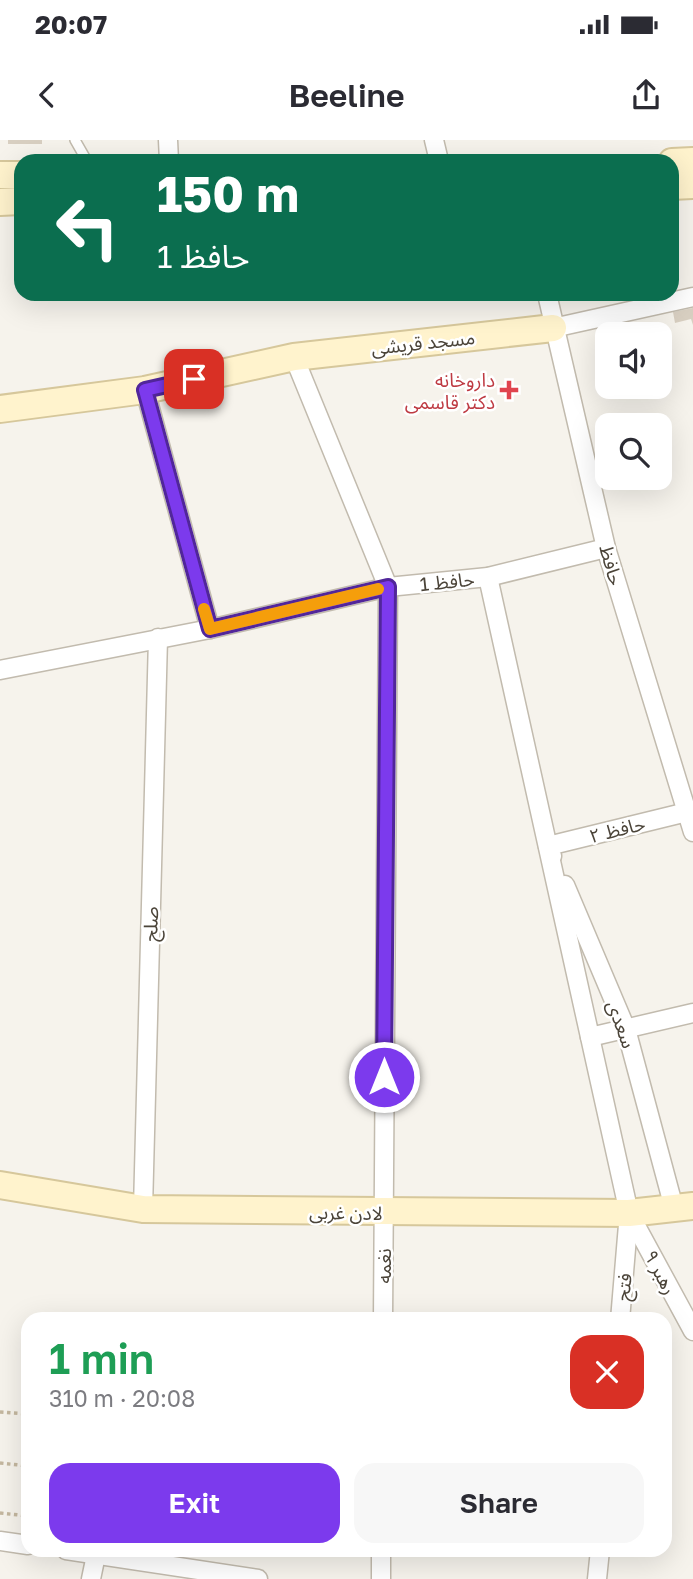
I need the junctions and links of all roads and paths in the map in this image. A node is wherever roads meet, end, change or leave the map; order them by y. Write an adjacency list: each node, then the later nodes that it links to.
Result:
1 (548, 301): 3 (street, حافظ)
2 (675, 301): 3 (street)
3 (553, 328): 4 (street, مسجد قریشی); 7 (street, حافظ)
4 (294, 357): 5 (street, مسجد قریشی); 9 (street)
5 (145, 390): 6 (street, مسجد قریشی); 10 (street)
6 (0, 410)
7 (607, 548): 8 (street, حافظ 1); 13 (street, حافظ)
8 (488, 577): 9 (street, حافظ 1); 16 (street, سعدی)
9 (388, 587): 10 (street, حافظ 1); 23 (street, نغمه)
10 (210, 629): 11 (street, حافظ 1)
11 (158, 638): 12 (street, حافظ 1); 22 (street, صلح)
12 (0, 670)
13 (686, 788): 14 (street, حافظ)
14 (687, 812): 15 (street, حافظ); 16 (street, حافظ ۲)
15 (693, 832)
16 (548, 846): 18 (street, سعدی); 19 (street, سعدی)
17 (693, 1013): 18 (street)
18 (626, 1029): 19 (street); 21 (street, سعدی)
19 (590, 1037): 24 (street, سعدی)
20 (0, 1185): 22 (street, لادن غربی)
21 (684, 1207): 24 (street, لادن غربی)
22 (143, 1209): 23 (street, لادن غربی)
23 (384, 1213): 24 (street, لادن غربی); 25 (street, نغمه)
24 (629, 1213): 26 (street, فتح); 27 (street, رهبر ۹)
25 (383, 1312)
26 (621, 1312)
27 (693, 1331)
28 (0, 1412): 29 (path)
29 (21, 1414)
30 (0, 1464): 31 (path)
31 (21, 1466)
32 (0, 1513): 33 (path)
33 (21, 1515)
34 (0, 1541): 35 (street)
35 (21, 1544)
36 (96, 1557): 40 (street)
37 (110, 1557): 41 (street)
38 (381, 1557): 42 (street)
39 (599, 1557): 43 (street)
40 (91, 1579)
41 (258, 1579)
42 (381, 1579)
43 (597, 1579)

